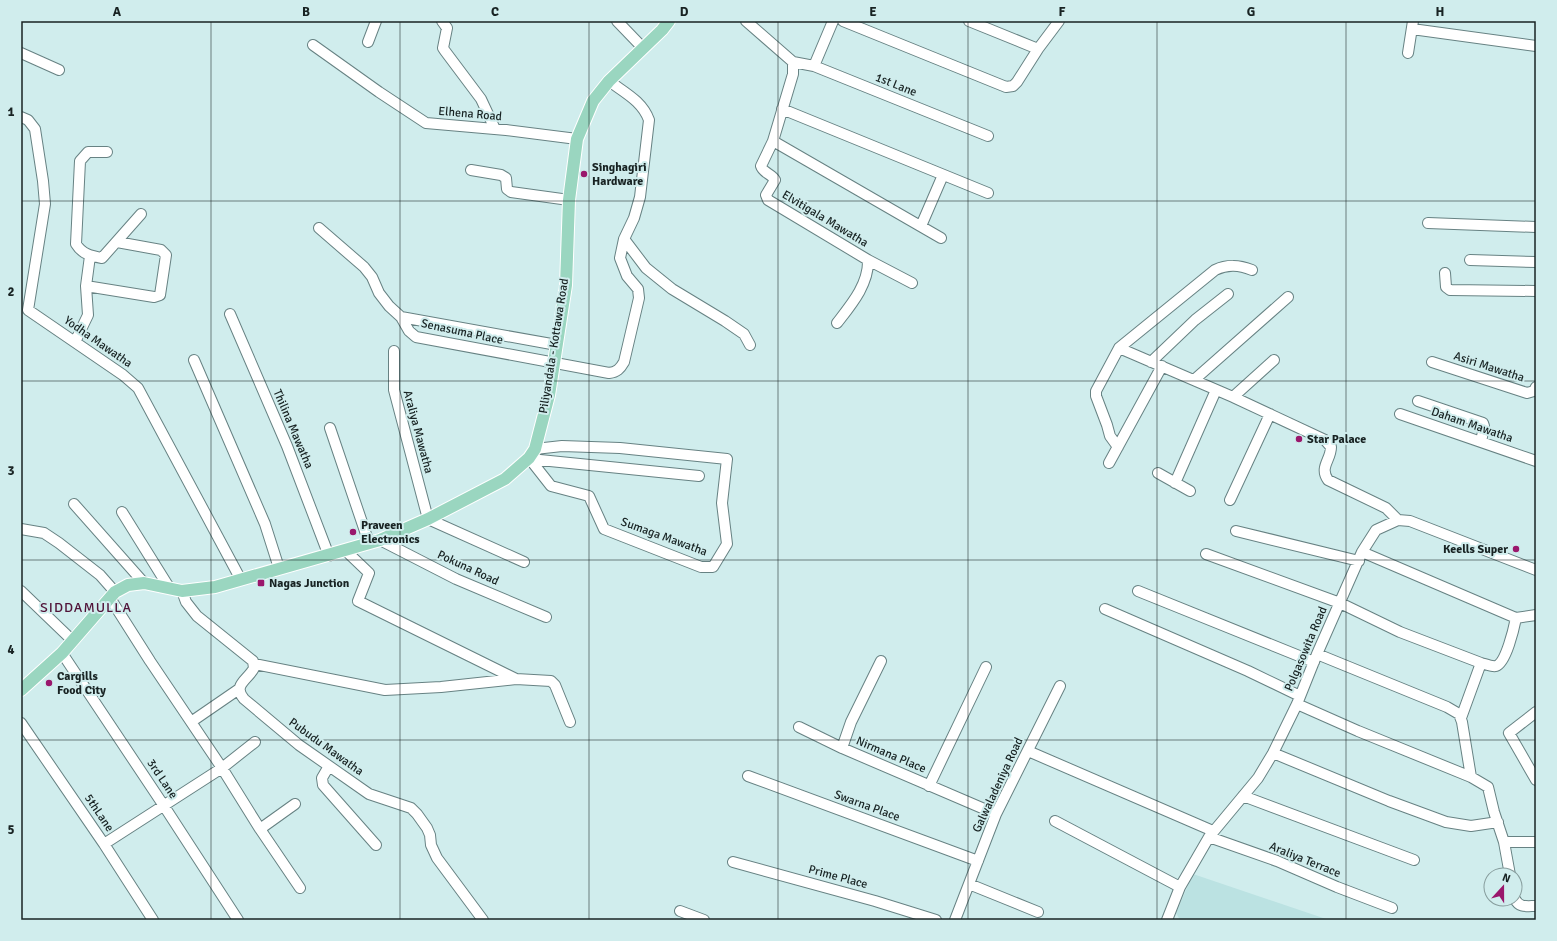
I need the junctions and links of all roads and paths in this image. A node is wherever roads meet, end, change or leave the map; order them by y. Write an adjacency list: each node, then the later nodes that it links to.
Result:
1 (376, 21): 11 (street)
2 (442, 21): 24 (street)
3 (617, 21): 14 (street)
4 (669, 21): 14 (main road, Piliyandala - Kottawa Road)
5 (746, 21): 18 (street)
6 (833, 21): 19 (street)
7 (844, 21): 15 (street)
8 (969, 21): 15 (street)
9 (1059, 21): 15 (street)
10 (1412, 25): 13 (street); 17 (street)
11 (368, 42)
12 (313, 45): 24 (street, Elhena Road)
13 (1536, 46)
14 (643, 48): 21 (main road, Piliyandala - Kottawa Road)
15 (1038, 49)
16 (21, 53): 20 (street)
17 (1408, 53)
18 (793, 62): 19 (street, 1st Lane); 22 (street, Elvitigala Mawatha)
19 (814, 66): 25 (street, 1st Lane)
20 (59, 70)
21 (609, 81): 26 (main road, Piliyandala - Kottawa Road); 39 (street, Senasuma Place)
22 (782, 109): 27 (street, Elvitigala Mawatha); 30 (street)
23 (21, 117): 52 (street, Yodha Mawatha)
24 (495, 129): 26 (street, Elhena Road)
25 (988, 136)
26 (577, 139): 32 (main road, Piliyandala - Kottawa Road)
27 (773, 141): 35 (street); 42 (street, Elvitigala Mawatha)
28 (107, 152): 41 (street)
29 (471, 170): 32 (street)
30 (943, 176): 31 (street); 35 (street)
31 (988, 193)
32 (569, 200): 57 (main road, Piliyandala - Kottawa Road)
33 (141, 214): 40 (street)
34 (1428, 222): 36 (street)
35 (921, 226): 38 (street)
36 (1536, 227)
37 (319, 228): 54 (street, Senasuma Place)
38 (941, 238)
39 (624, 239): 58 (street); 65 (street, Senasuma Place)
40 (117, 242): 41 (street); 48 (street)
41 (90, 256): 48 (street)
42 (868, 260): 47 (street, Elvitigala Mawatha); 55 (street)
43 (1470, 260): 44 (street)
44 (1536, 262)
45 (1252, 270): 59 (street)
46 (1444, 273): 49 (street)
47 (912, 283)
48 (86, 286): 56 (street)
49 (1536, 291)
50 (1228, 294): 63 (street)
51 (1288, 297): 67 (street)
52 (24, 308): 56 (street, Yodha Mawatha)
53 (230, 314): 94 (street, Thilina Mawatha)
54 (401, 317): 57 (street); 65 (street, Senasuma Place)
55 (837, 323)
56 (75, 342): 99 (street, Yodha Mawatha)
57 (557, 345): 65 (main road, Piliyandala - Kottawa Road)
58 (750, 345)
59 (1119, 348): 63 (street); 76 (street)
60 (394, 350): 87 (street, Araliya Mawatha)
61 (194, 360): 97 (street)
62 (1274, 360): 70 (street)
63 (1151, 362): 66 (street)
64 (1432, 362): 68 (street, Asiri Mawatha)
65 (554, 363): 77 (main road, Piliyandala - Kottawa Road)
66 (1162, 366): 67 (street); 76 (street)
67 (1194, 380): 69 (street)
68 (1536, 386)
69 (1216, 390): 70 (street); 82 (street)
70 (1233, 397): 72 (street)
71 (1418, 401): 75 (street)
72 (1270, 414): 84 (street); 88 (street)
73 (1400, 414): 75 (street, Daham Mawatha)
74 (330, 428): 91 (street)
75 (1480, 442): 78 (street, Daham Mawatha)
76 (1118, 447): 79 (street)
77 (531, 455): 77 (street, Sumaga Mawatha); 81 (street); 87 (main road)
78 (1536, 461)
79 (1109, 463)
80 (1158, 473): 82 (street)
81 (699, 476)
82 (1175, 483): 83 (street)
83 (1190, 491)
84 (1230, 500)
85 (74, 504): 100 (street)
86 (122, 512): 101 (street)
87 (428, 519): 91 (main road); 96 (street)
88 (1398, 520): 95 (street, Polgasowita Road); 98 (street)
89 (21, 528): 105 (street)
90 (1236, 531): 95 (street)
91 (375, 542): 92 (main road); 109 (street, Pokuna Road)
92 (345, 550): 94 (main road); 118 (street)
93 (1206, 554): 106 (street)
94 (329, 556): 97 (main road)
95 (1360, 557): 106 (street, Polgasowita Road); 110 (street)
96 (524, 562)
97 (279, 568): 99 (main road)
98 (1536, 570)
99 (241, 580): 102 (main road)
100 (144, 583): 101 (main road); 105 (main road)
101 (170, 589): 102 (main road)
102 (182, 591): 116 (street)
103 (1138, 591): 113 (street)
104 (21, 592): 111 (street)
105 (113, 595): 111 (main road); 125 (street)
106 (1340, 603): 113 (street, Polgasowita Road); 115 (street)
107 (1105, 609): 122 (street)
108 (1536, 615): 110 (street)
109 (546, 617)
110 (1516, 618): 115 (street)
111 (73, 640): 112 (main road)
112 (62, 653): 121 (main road); 141 (street, 3rd Lane)
113 (1316, 658): 122 (street, Polgasowita Road); 124 (street)
114 (881, 661): 130 (street, Nirmana Place)
115 (1481, 663): 124 (street)
116 (254, 664): 118 (street); 120 (street)
117 (986, 667): 138 (street)
118 (516, 679): 126 (street)
119 (1060, 686): 131 (street, Galwaladeniya Road)
120 (239, 689): 125 (street); 133 (street, Pubudu Mawatha)
121 (21, 690)
122 (1299, 700): 132 (street, Polgasowita Road); 136 (street)
123 (1536, 712): 137 (street)
124 (1460, 718): 136 (street)
125 (191, 722): 134 (street)
126 (570, 722)
127 (21, 723): 149 (street, 5thLane)
128 (799, 727): 130 (street)
129 (255, 742): 134 (street)
130 (842, 748): 138 (street, Nirmana Place)
131 (1028, 750): 142 (street, Galwaladeniya Road); 146 (street, Araliya Terrace)
132 (1273, 753): 139 (street, Polgasowita Road); 144 (street)
133 (329, 766): 150 (street); 166 (street, Pubudu Mawatha)
134 (222, 768): 141 (street); 145 (street)
135 (748, 776): 152 (street, Swarna Place)
136 (1471, 777): 144 (street)
137 (1536, 780)
138 (929, 786): 142 (street, Nirmana Place)
139 (1243, 796): 146 (street, Polgasowita Road); 151 (street)
140 (295, 804): 145 (street)
141 (164, 806): 149 (street); 165 (street, 3rd Lane)
142 (996, 814): 152 (street, Galwaladeniya Road)
143 (1056, 821): 156 (street)
144 (1498, 822): 147 (street)
145 (260, 829): 157 (street)
146 (1211, 834): 156 (street, Polgasowita Road); 160 (street, Araliya Terrace)
147 (1504, 842): 148 (street); 154 (street)
148 (1536, 842)
149 (104, 844): 164 (street, 5thLane)
150 (376, 845)
151 (1414, 860)
152 (978, 861): 155 (street, Galwaladeniya Road)
153 (733, 862): 168 (street, Prime Place)
154 (1509, 867)
155 (969, 884): 163 (street); 169 (street, Galwaladeniya Road)
156 (1180, 887): 161 (street, Polgasowita Road)
157 (300, 888)
158 (1523, 906): 159 (street)
159 (1536, 906)
160 (1392, 908)
161 (1171, 910): 170 (street, Polgasowita Road); 171 (street)
162 (680, 911): 167 (street)
163 (1038, 912)
164 (153, 920)
165 (238, 920)
166 (483, 920)
167 (704, 920)
168 (936, 920)
169 (955, 920)
170 (1167, 920)
171 (1174, 920)

